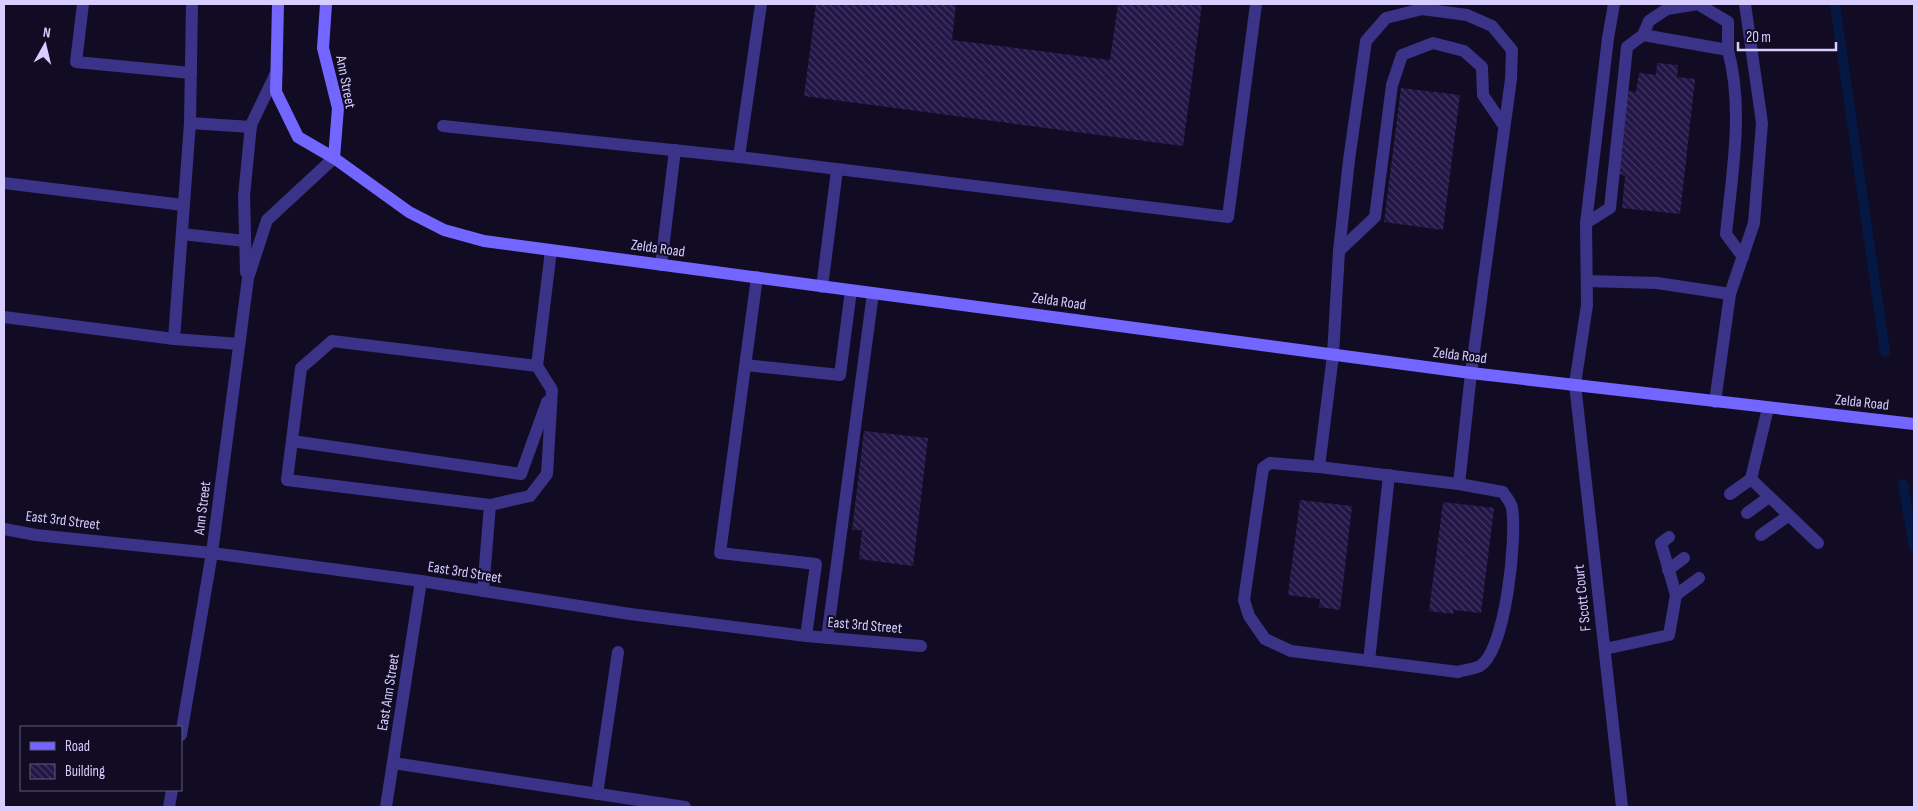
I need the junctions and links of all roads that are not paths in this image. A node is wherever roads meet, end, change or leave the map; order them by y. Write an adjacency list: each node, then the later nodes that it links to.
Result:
1 (84, 4): 12 (street)
2 (192, 4): 12 (street)
3 (278, 4): 11 (main road, Ann Street)
4 (326, 4): 19 (main road, Ann Street)
5 (761, 4): 18 (street)
6 (1256, 4): 20 (street)
7 (1614, 4): 23 (street, F Scott Court)
8 (1745, 4): 28 (street)
9 (1643, 35): 10 (street); 10 (street); 23 (street)
10 (1728, 50): 28 (street)
11 (277, 71): 16 (street, Ann Street); 19 (main road, Zelda Road)
12 (191, 73): 13 (street)
13 (190, 123): 16 (street); 22 (street)
14 (443, 126): 17 (street)
15 (1504, 126): 27 (street); 27 (street); 43 (street)
16 (251, 127): 25 (street, Ann Street)
17 (675, 150): 18 (street); 29 (street)
18 (739, 157): 20 (street)
19 (334, 158): 26 (main road, Zelda Road); 32 (street, Ann Street)
20 (837, 170): 33 (street)
21 (4, 183): 22 (street)
22 (184, 205): 24 (street)
23 (1586, 223): 31 (street, F Scott Court)
24 (182, 234): 25 (street); 38 (street)
25 (245, 241): 32 (street, Ann Street)
26 (551, 250): 29 (main road, Zelda Road); 42 (street)
27 (1339, 252): 40 (street)
28 (1743, 257): 36 (street)
29 (661, 265): 30 (main road, Zelda Road)
30 (757, 277): 33 (main road, Zelda Road); 41 (street)
31 (1587, 281): 36 (street); 44 (street, F Scott Court)
32 (247, 284): 39 (street, Ann Street)
33 (822, 286): 34 (main road, Zelda Road)
34 (851, 290): 35 (main road, Zelda Road); 41 (street)
35 (873, 293): 40 (main road, Zelda Road); 71 (street)
36 (1730, 294): 46 (street)
37 (4, 317): 38 (street)
38 (174, 338): 39 (street)
39 (239, 344): 63 (street, Ann Street)
40 (1333, 355): 43 (main road, Zelda Road); 50 (street)
41 (746, 364): 70 (street)
42 (537, 366): 45 (street); 49 (street)
43 (1471, 373): 44 (main road, Zelda Road); 53 (street)
44 (1575, 384): 46 (main road, Zelda Road); 73 (street, F Scott Court)
45 (552, 390): 49 (street); 56 (street)
46 (1715, 402): 47 (main road, Zelda Road)
47 (1768, 408): 48 (main road, Zelda Road); 52 (street)
48 (1914, 424)
49 (292, 440): 56 (street)
50 (1320, 467): 51 (street); 75 (street)
51 (1389, 475): 53 (street); 75 (street)
52 (1751, 479): 54 (street); 55 (street)
53 (1459, 484): 75 (street)
54 (1730, 494)
55 (1769, 497): 57 (street); 58 (street)
56 (490, 505): 68 (street)
57 (1746, 513)
58 (1788, 516): 60 (street); 62 (street)
59 (4, 530): 63 (street, East 3rd Street)
60 (1762, 535)
61 (1669, 537): 65 (street)
62 (1818, 543)
63 (212, 553): 67 (street, East 3rd Street); 76 (street, Ann Street)
64 (1684, 558): 65 (street)
65 (1668, 570): 69 (street)
66 (1699, 578): 69 (street)
67 (421, 581): 68 (street, East 3rd Street); 77 (street, East Ann Street)
68 (483, 591): 70 (street, East 3rd Street)
69 (1676, 595): 73 (street)
70 (806, 636): 71 (street, East 3rd Street)
71 (827, 638): 72 (street, East 3rd Street)
72 (921, 646)
73 (1604, 650): 83 (street, F Scott Court)
74 (618, 652): 79 (street)
75 (1369, 661)
76 (182, 729)
77 (393, 763): 79 (street); 81 (street, East Ann Street)
78 (172, 791): 80 (street)
79 (598, 794): 82 (street)
80 (169, 807)
81 (386, 807)
82 (685, 807)
83 (1622, 807)

